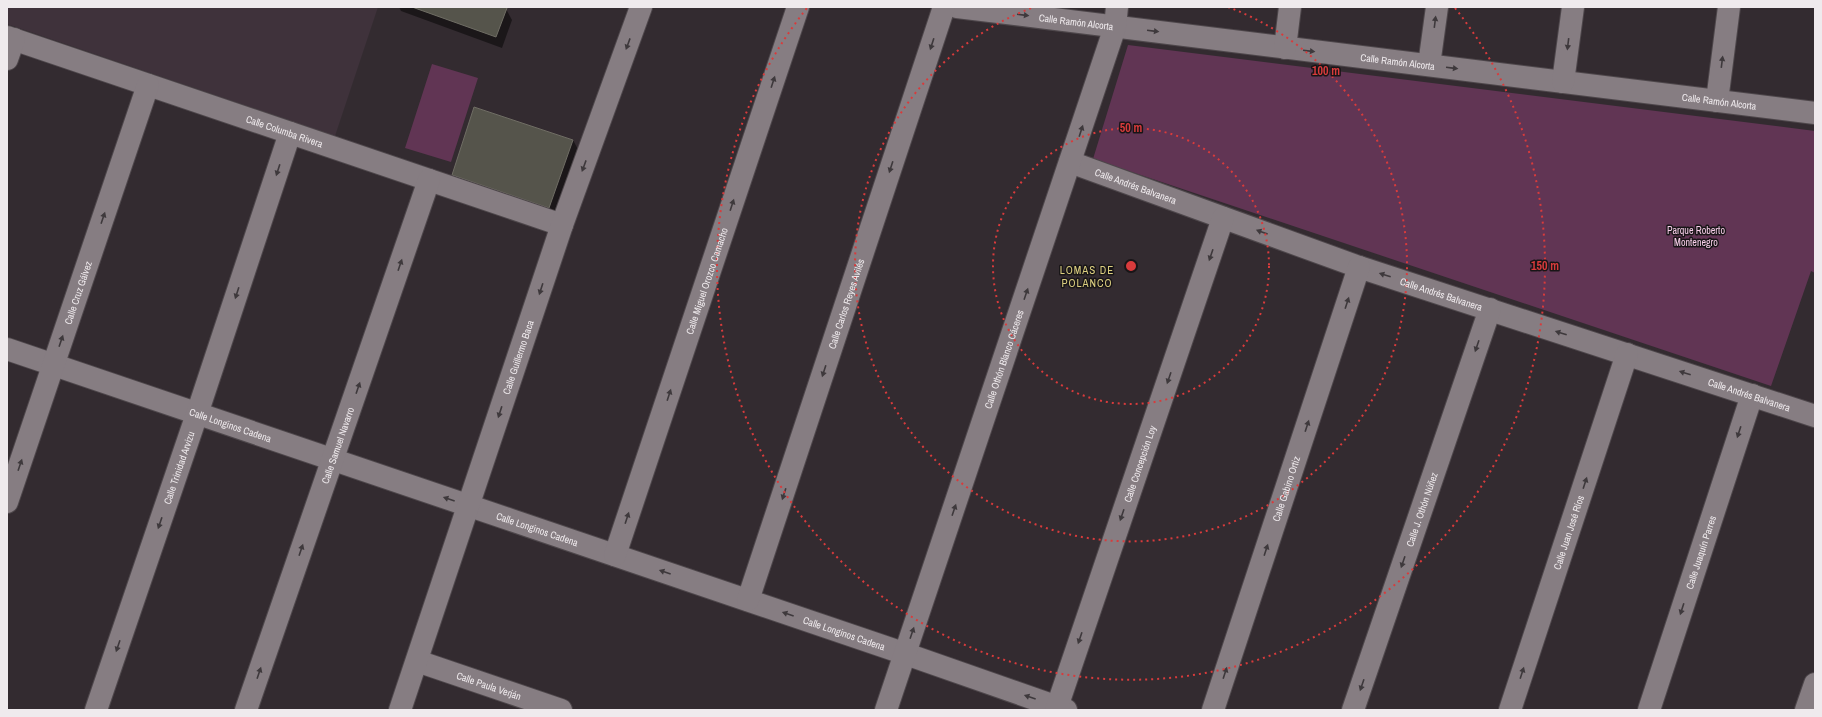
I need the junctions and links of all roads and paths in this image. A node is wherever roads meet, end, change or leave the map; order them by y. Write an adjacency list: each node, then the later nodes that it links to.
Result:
1 (641, 7): 21 (street, Calle Guillermo Baca, one-way to 21)
2 (798, 7): 33 (street, Calle Miguel Orozco Camacho, one-way to 2)
3 (944, 7): 34 (street, Calle Carlos Reyes Avilés, one-way to 34)
4 (957, 7): 9 (street, Calle Ramón Alcorta, one-way to 9)
5 (1290, 7): 11 (street)
6 (1437, 7): 12 (street, one-way to 6)
7 (1573, 7): 13 (street, one-way to 13)
8 (1729, 7): 15 (street, one-way to 8)
9 (1116, 17): 11 (street, Calle Ramón Alcorta, one-way to 11); 18 (street, Calle Othón Blanco Cáceres, one-way to 9)
10 (9, 45): 14 (street, Calle Columba Rivera)
11 (1285, 48): 12 (street, Calle Ramón Alcorta, one-way to 12)
12 (1429, 65): 13 (street, Calle Ramón Alcorta, one-way to 13)
13 (1563, 82): 15 (street, Calle Ramón Alcorta)
14 (148, 84): 17 (street, Calle Columba Rivera); 26 (street, Calle Cruz Gálvez, one-way to 14)
15 (1717, 101): 16 (street, Calle Ramón Alcorta)
16 (1815, 113)
17 (290, 133): 19 (street, Calle Columba Rivera); 28 (street, Calle Trinidad Arvizu, one-way to 28)
18 (1070, 162): 20 (street, Calle Andrés Balvanera); 35 (street, Calle Othón Blanco Cáceres, one-way to 18)
19 (429, 180): 21 (street, Calle Columba Rivera); 30 (street, Calle Samuel Navarro, one-way to 19)
20 (1223, 218): 22 (street, Calle Andrés Balvanera, one-way to 20); 39 (street, Calle Concepción Loy, one-way to 39)
21 (562, 225): 32 (street, Calle Guillermo Baca, one-way to 32)
22 (1359, 267): 23 (street, Calle Andrés Balvanera, one-way to 22); 44 (street, Calle Gabino Ortiz, one-way to 22)
23 (1490, 309): 25 (street, Calle Andrés Balvanera, one-way to 23); 45 (street, Calle J. Othón Núñez, one-way to 45)
24 (7, 349): 26 (street, Calle Longinos Cadena)
25 (1627, 354): 27 (street, Calle Andrés Balvanera, one-way to 25); 46 (street, Calle Juan José Ríos, one-way to 25)
26 (53, 365): 28 (street, Calle Longinos Cadena); 31 (street, Calle Cruz Gálvez, one-way to 26)
27 (1752, 395): 29 (street, Calle Andrés Balvanera); 47 (street, Calle Juaquín Parres, one-way to 47)
28 (197, 414): 30 (street, Calle Longinos Cadena); 40 (street, Calle Trinidad Arvizu, one-way to 40)
29 (1815, 416)
30 (333, 460): 32 (street, Calle Longinos Cadena, one-way to 30); 41 (street, Calle Samuel Navarro, one-way to 30)
31 (7, 502)
32 (469, 506): 33 (street, Calle Longinos Cadena); 36 (street, Calle Guillermo Baca)
33 (615, 555): 34 (street, Calle Longinos Cadena, one-way to 33)
34 (748, 600): 35 (street, Calle Longinos Cadena, one-way to 34)
35 (906, 654): 39 (street, Calle Longinos Cadena, one-way to 35); 43 (street, Calle Othón Blanco Cáceres)
36 (416, 661): 38 (street, Calle Paula Verján); 42 (street, Calle Guillermo Baca)
37 (1815, 684): 48 (street)
38 (550, 708)
39 (1060, 709)
40 (96, 710)
41 (246, 710)
42 (400, 710)
43 (886, 710)
44 (1213, 710)
45 (1353, 710)
46 (1510, 710)
47 (1649, 710)
48 (1806, 710)

